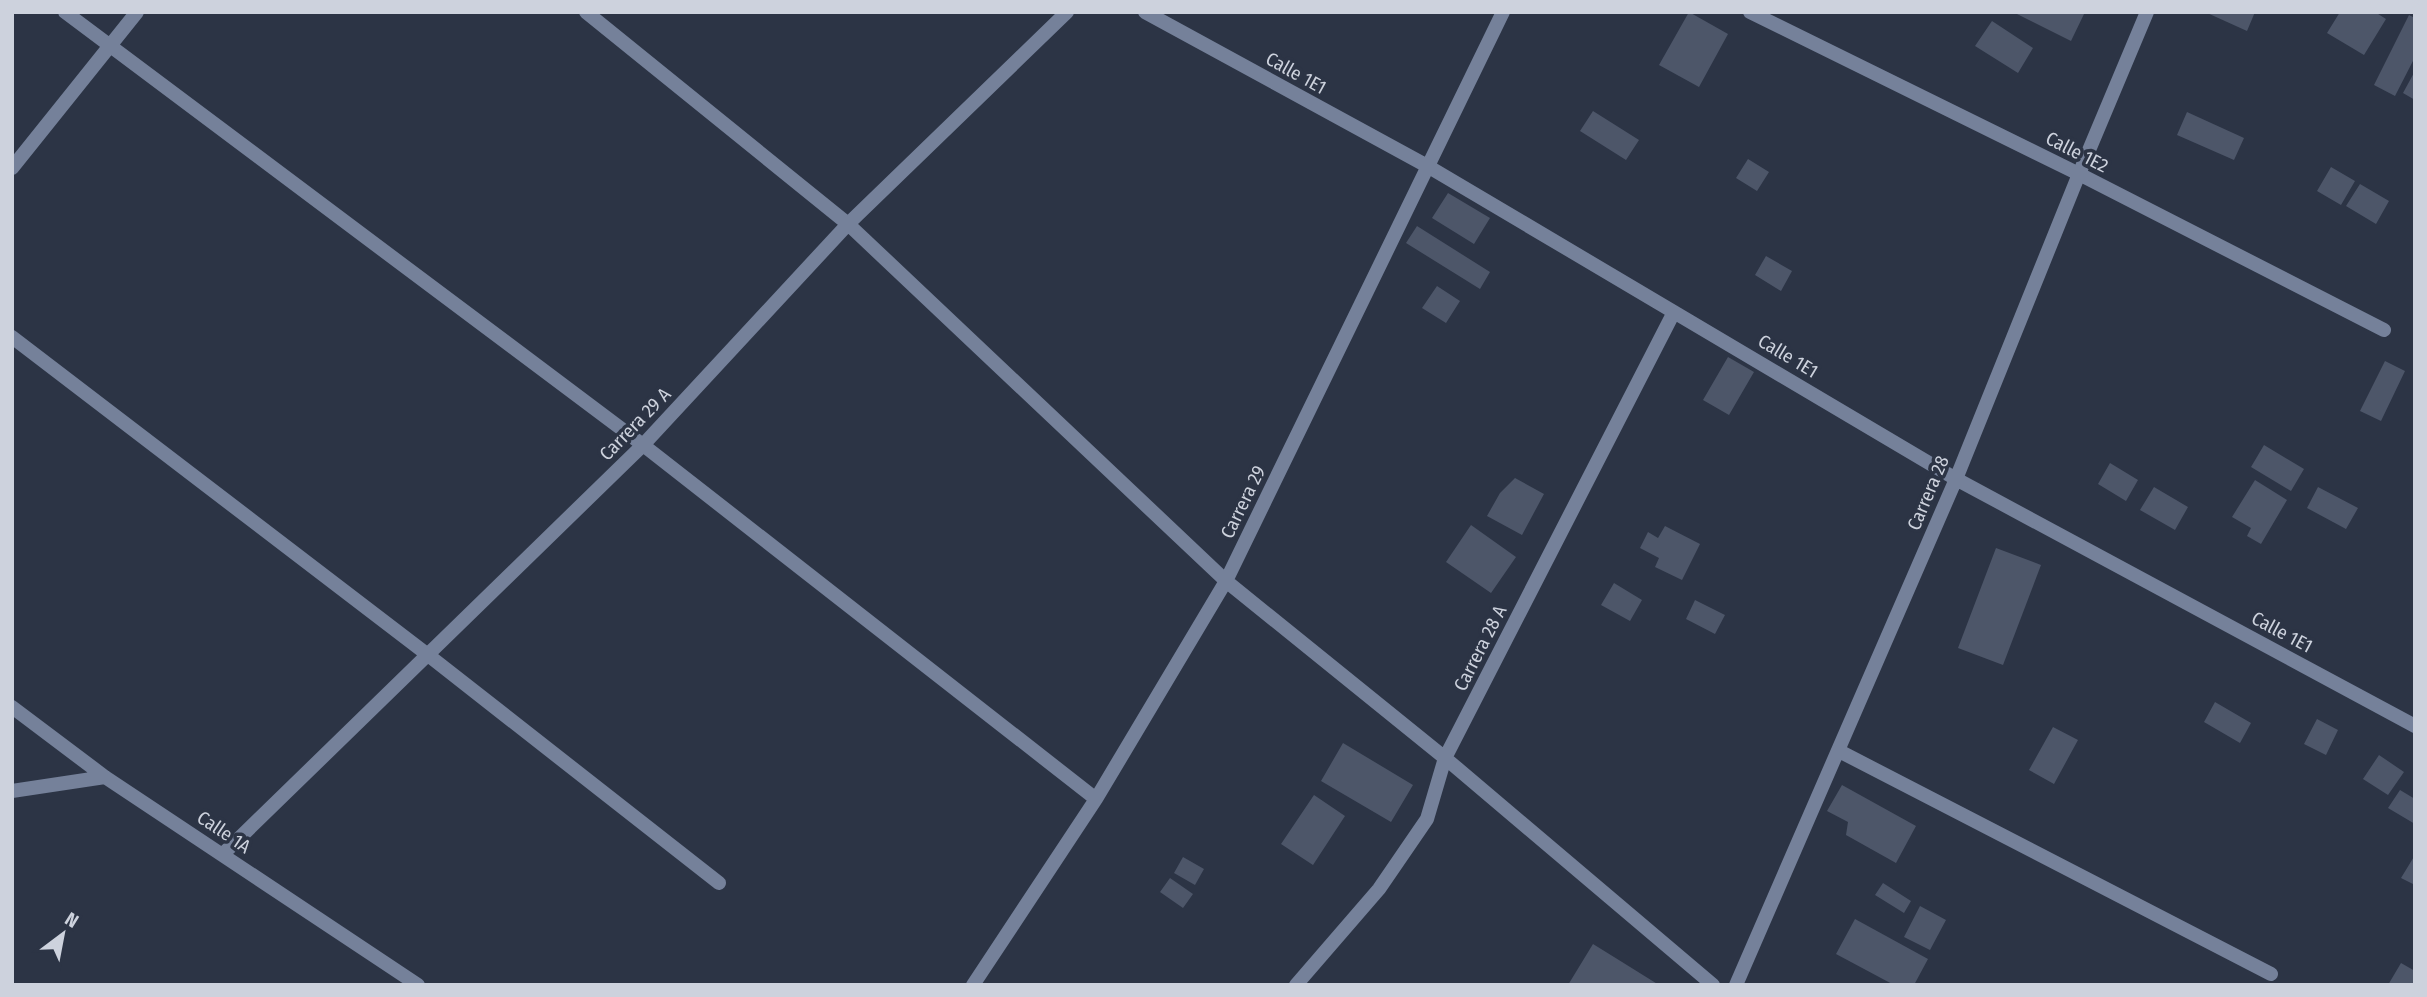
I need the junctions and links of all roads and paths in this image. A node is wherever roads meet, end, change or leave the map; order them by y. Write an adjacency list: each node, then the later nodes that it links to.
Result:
1 (65, 12): 9 (street)
2 (137, 12): 9 (street)
3 (586, 12): 13 (street)
4 (1067, 12): 13 (street, Carrera 29 A)
5 (1145, 12): 10 (street, Calle 1E1)
6 (1503, 12): 10 (street, Carrera 29)
7 (1750, 12): 12 (street, Calle 1E2)
8 (2147, 12): 12 (street, Carrera 28)
9 (109, 47): 11 (street); 17 (street)
10 (1429, 167): 14 (street, Calle 1E1); 19 (street, Carrera 29)
11 (12, 168)
12 (2078, 174): 15 (street, Calle 1E2); 18 (street, Carrera 28)
13 (848, 224): 17 (street, Carrera 29 A); 19 (street)
14 (1674, 312): 18 (street, Calle 1E1); 24 (street, Carrera 28 A)
15 (2384, 330)
16 (12, 337): 20 (street)
17 (643, 445): 20 (street, Carrera 29 A); 27 (street)
18 (1956, 479): 22 (street, Calle 1E1); 23 (street, Carrera 28)
19 (1226, 581): 24 (street); 27 (street, Carrera 29)
20 (428, 655): 28 (street, Carrera 29 A); 29 (street)
21 (12, 707): 25 (street, Calle 1A)
22 (2415, 726)
23 (1839, 751): 30 (street); 35 (street, Carrera 28)
24 (1445, 758): 33 (street, Carrera 28 A); 34 (street)
25 (105, 777): 26 (street); 28 (street, Calle 1A)
26 (12, 791)
27 (1096, 799): 32 (street, Carrera 29)
28 (223, 854): 31 (street, Calle 1A)
29 (719, 883)
30 (2271, 974)
31 (418, 985)
32 (973, 985)
33 (1296, 985)
34 (1713, 985)
35 (1736, 985)

